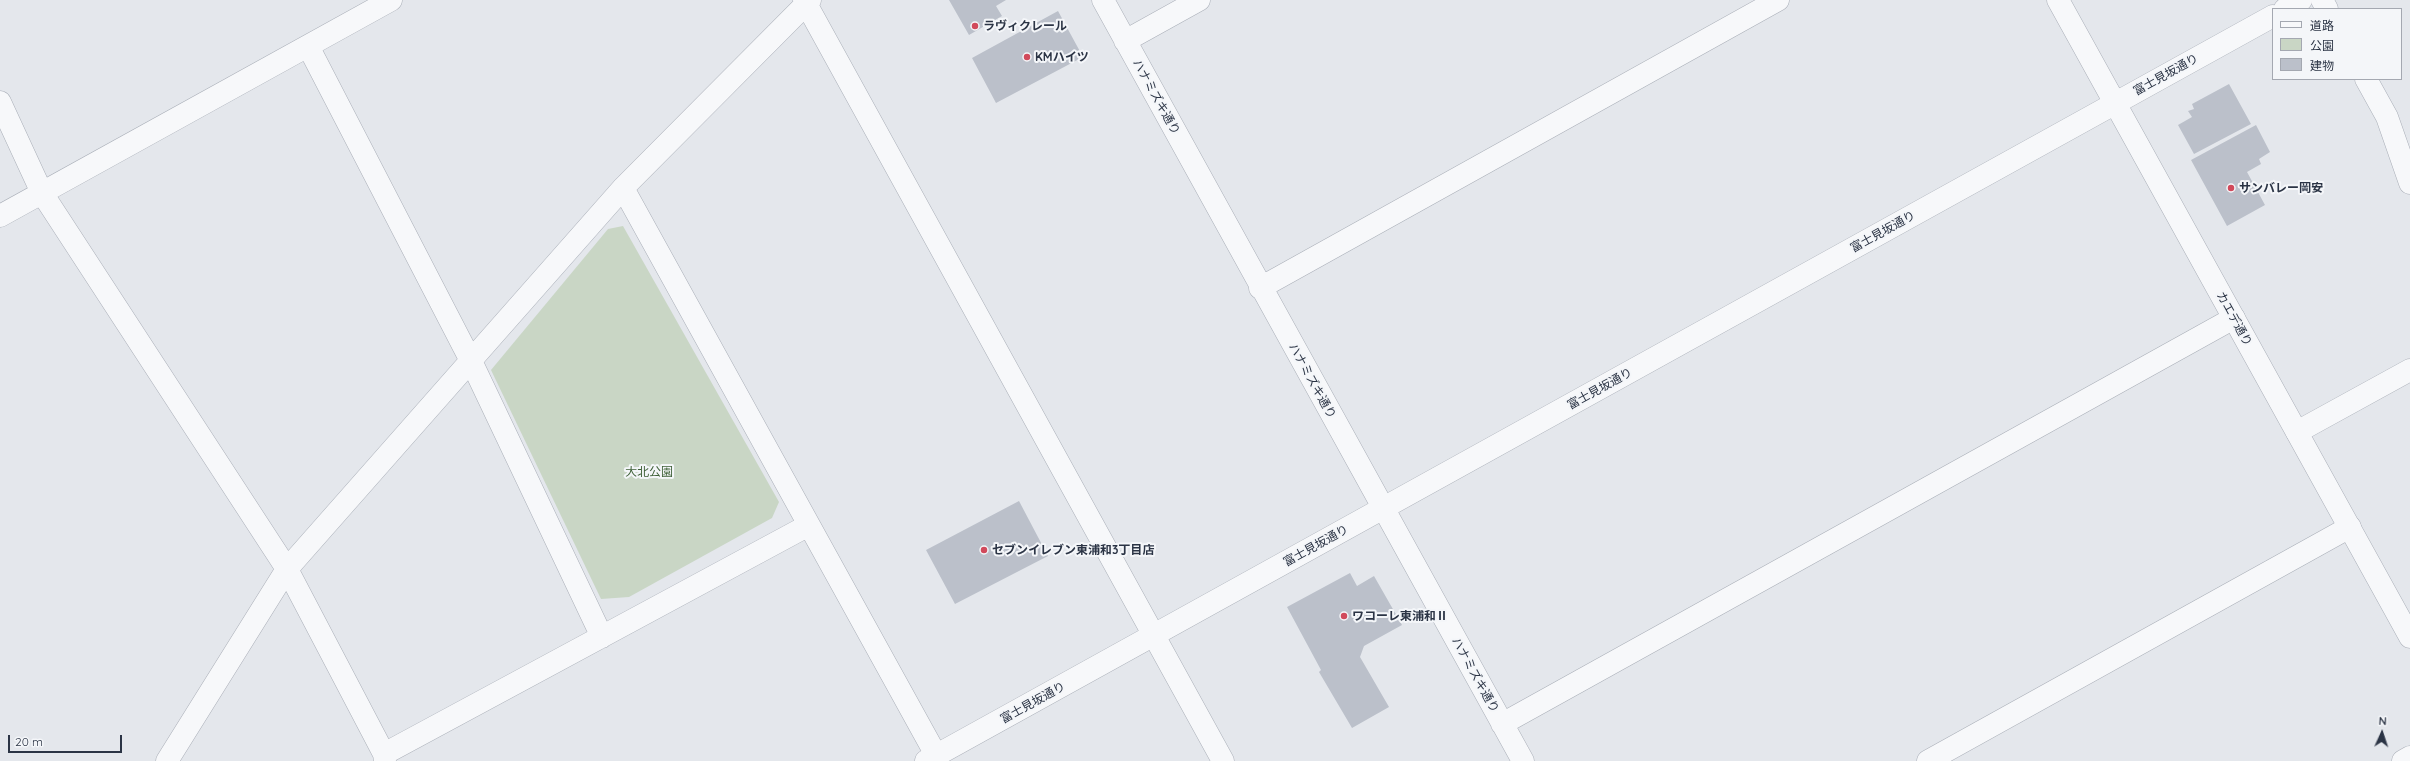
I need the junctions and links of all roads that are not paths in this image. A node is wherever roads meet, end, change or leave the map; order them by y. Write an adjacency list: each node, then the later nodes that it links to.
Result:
1 (390, 0): 11 (street)
2 (1102, 0): 10 (street, ハナミズキ通り)
3 (1198, 0): 10 (street)
4 (1778, 0): 19 (street)
5 (2058, 0): 14 (street, カエデ通り)
6 (2301, 0): 8 (street)
7 (806, 1): 16 (street); 29 (street)
8 (2287, 8)
9 (2272, 17): 14 (street, 富士見坂通り)
10 (1125, 41): 19 (street, ハナミズキ通り)
11 (308, 46): 17 (street); 21 (street)
12 (2367, 80): 15 (street)
13 (0, 102): 17 (street)
14 (2115, 104): 20 (street, カエデ通り); 24 (street, 富士見坂通り)
15 (2410, 183)
16 (624, 188): 21 (street); 25 (street)
17 (42, 193): 18 (street); 27 (street)
18 (0, 216)
19 (1260, 288): 24 (street, ハナミズキ通り)
20 (2234, 318): 23 (street, カエデ通り); 31 (street)
21 (471, 361): 27 (street); 28 (street)
22 (2410, 370): 23 (street)
23 (2297, 432): 26 (street, カエデ通り)
24 (1382, 509): 29 (street, 富士見坂通り); 31 (street, ハナミズキ通り)
25 (809, 525): 28 (street); 34 (street)
26 (2350, 527): 30 (street, カエデ通り); 38 (street)
27 (287, 569): 33 (street); 35 (street)
28 (602, 636): 33 (street)
29 (1154, 636): 34 (street, 富士見坂通り); 36 (street)
30 (2410, 638)
31 (1502, 724): 37 (street, ハナミズキ通り)
32 (2410, 757): 39 (street)
33 (384, 758)
34 (931, 758)
35 (167, 761)
36 (1223, 761)
37 (1523, 761)
38 (1928, 761)
39 (2403, 761)

